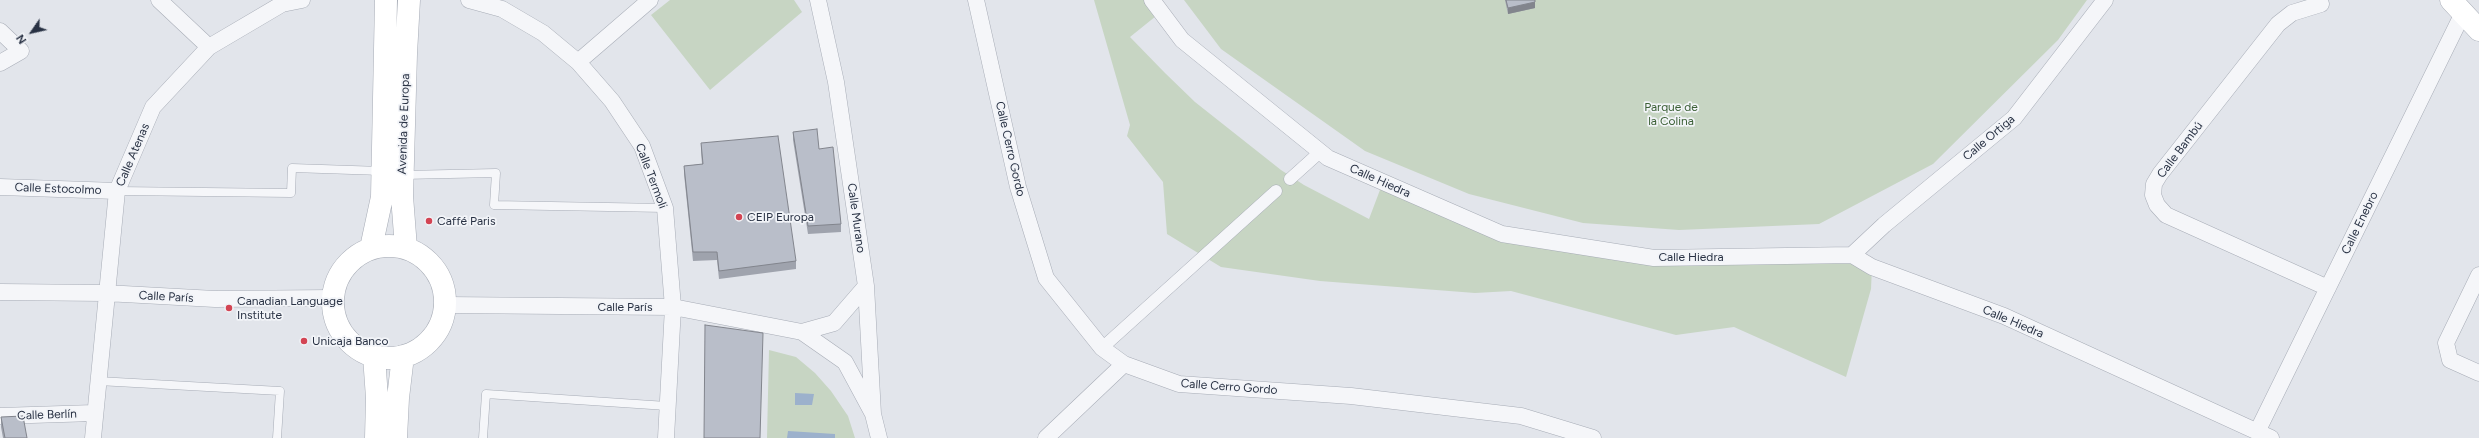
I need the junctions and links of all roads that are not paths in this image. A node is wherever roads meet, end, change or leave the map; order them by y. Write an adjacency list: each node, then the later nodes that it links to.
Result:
1 (159, 0): 16 (street)
2 (302, 0): 16 (street, Calle Atenas)
3 (386, 0): 20 (main road)
4 (409, 0): 20 (main road, Avenida de Europa)
5 (469, 0): 12 (street, Calle Termoli)
6 (650, 0): 17 (street)
7 (818, 0): 30 (street, Calle Murano)
8 (976, 0): 38 (street, Calle Cerro Gordo)
9 (1152, 0): 19 (street, Calle Hiedra)
10 (2105, 0): 28 (street, Calle Ortiga)
11 (2321, 4): 31 (street, Calle Bambú)
12 (504, 5): 17 (street, Calle Termoli)
13 (2457, 6): 15 (main road); 31 (street, Calle Enebro)
14 (0, 30): 18 (street)
15 (2479, 30)
16 (209, 47): 24 (street, Calle Atenas)
17 (578, 62): 25 (street, Calle Termoli)
18 (0, 63)
19 (1320, 152): 21 (street); 28 (street, Calle Hiedra)
20 (392, 173): 24 (lane); 25 (lane); 26 (main road); 27 (main road, Avenida de Europa)
21 (1290, 179)
22 (0, 187): 24 (street, Calle Estocolmo)
23 (1276, 191): 38 (street)
24 (117, 192): 33 (street, Calle Atenas)
25 (665, 208): 36 (street, Calle Termoli)
26 (371, 248): 27 (main road); 34 (main road)
27 (406, 248): 35 (main road)
28 (1852, 255): 48 (street, Calle Hiedra)
29 (2479, 275): 42 (street)
30 (866, 286): 37 (street, Calle París); 46 (street, Calle Murano)
31 (2328, 288): 48 (street, Calle Enebro)
32 (0, 292): 33 (street, Calle París)
33 (105, 293): 34 (street, Calle París); 43 (street, Calle Atenas)
34 (332, 298): 39 (main road)
35 (445, 304): 36 (street, Calle París); 40 (main road)
36 (674, 308): 37 (street, Calle París); 44 (street, Calle Termoli)
37 (802, 332): 46 (street, Calle París)
38 (1102, 348): 41 (street, Calle Cerro Gordo)
39 (374, 356): 40 (main road); 51 (main road)
40 (403, 356): 52 (main road)
41 (1124, 364): 56 (street); 57 (street, Calle Cerro Gordo)
42 (2479, 373)
43 (98, 381): 45 (street, Calle Atenas); 50 (lane)
44 (667, 406): 53 (lane); 54 (street, Calle Termoli)
45 (94, 413): 47 (street, Calle Berlín); 49 (street, Calle Atenas)
46 (873, 414): 55 (street, Calle Murano)
47 (0, 416)
48 (2264, 435)
49 (93, 438)
50 (277, 438)
51 (376, 438)
52 (396, 438)
53 (483, 438)
54 (666, 438)
55 (879, 438)
56 (1046, 438)
57 (1592, 438)

